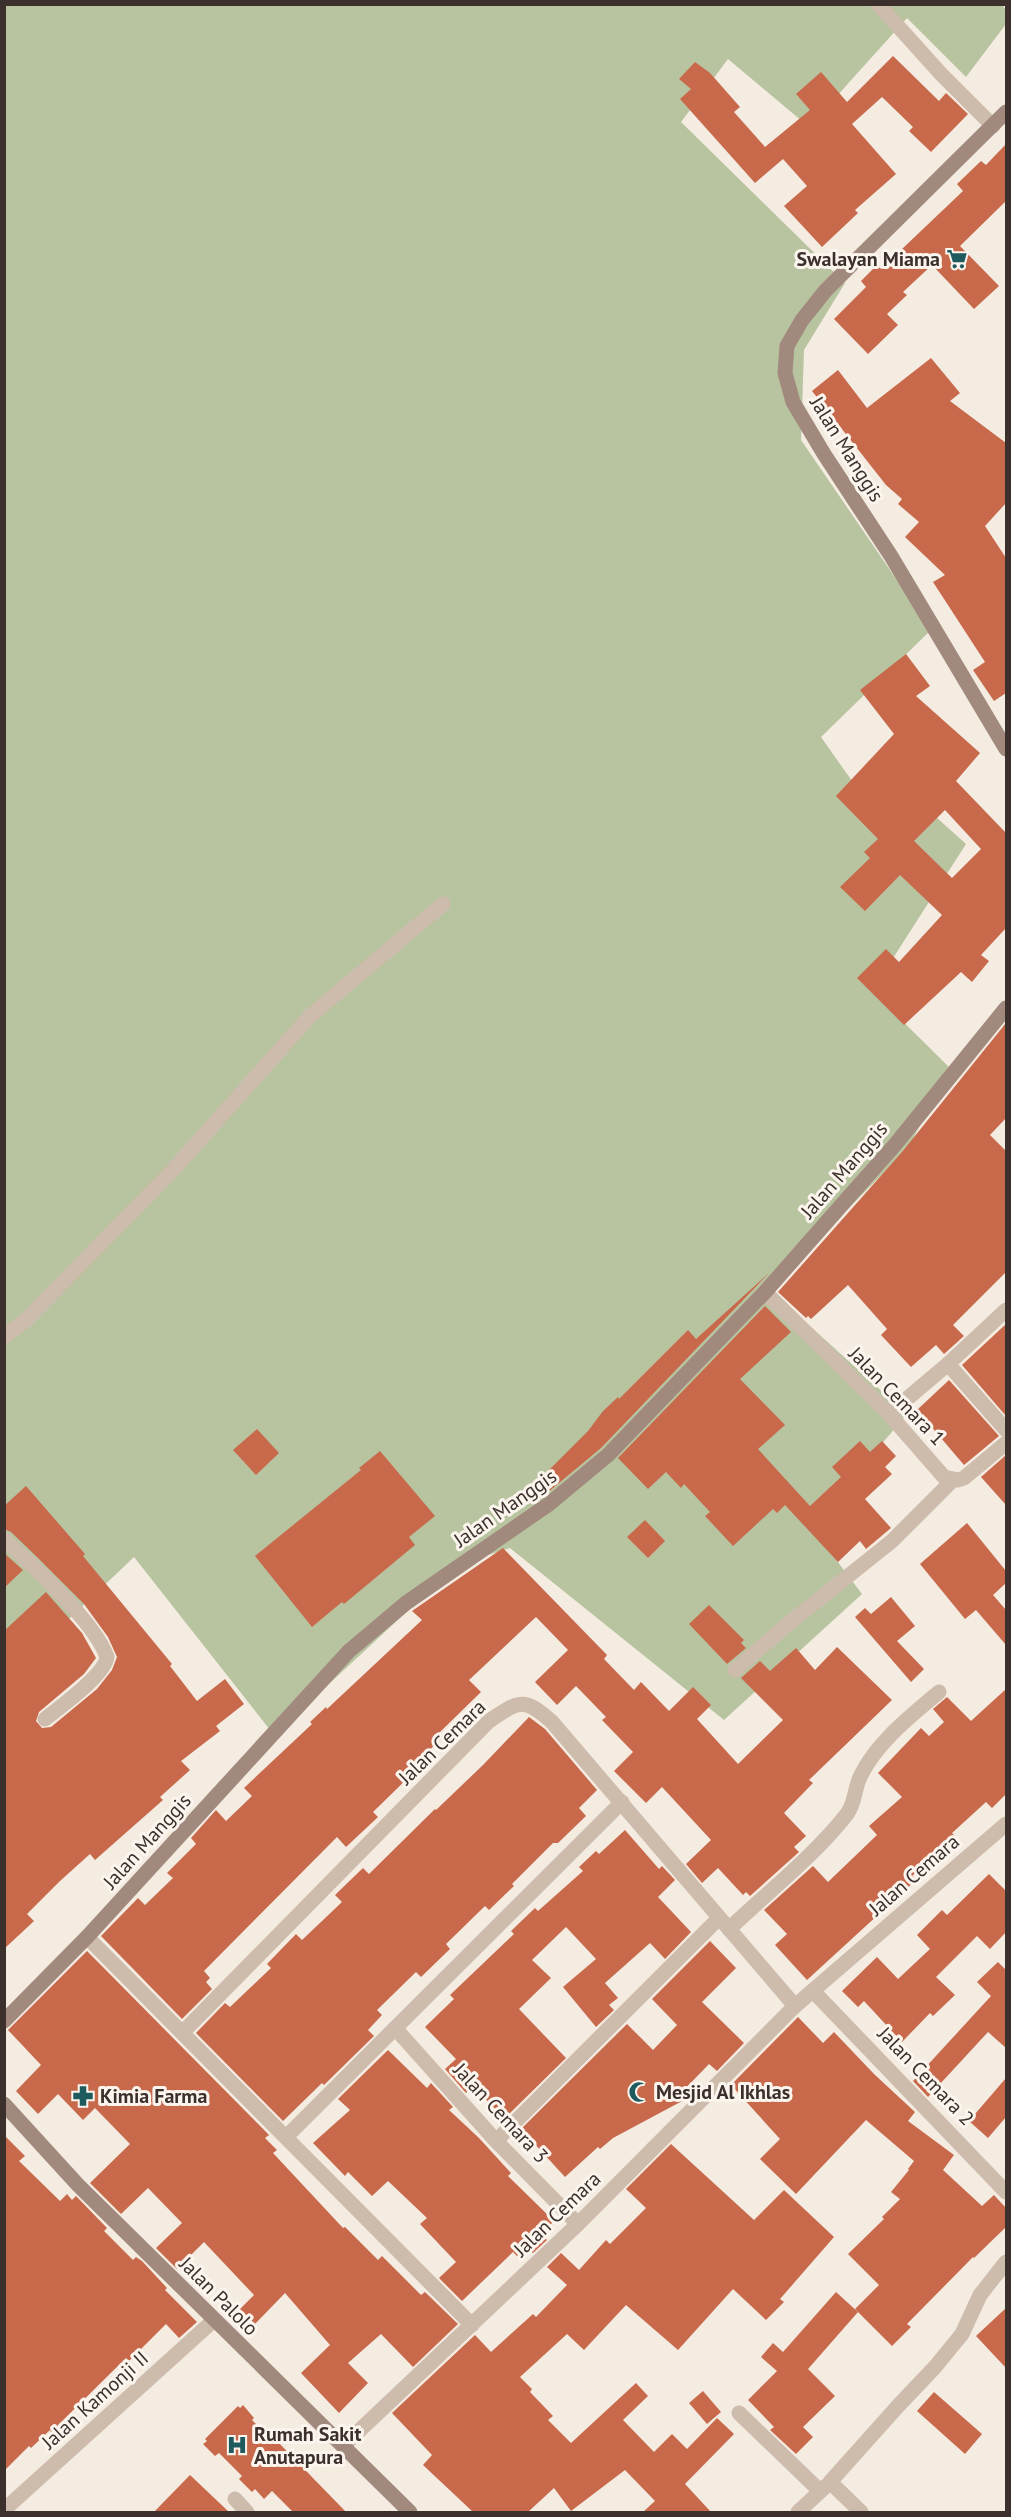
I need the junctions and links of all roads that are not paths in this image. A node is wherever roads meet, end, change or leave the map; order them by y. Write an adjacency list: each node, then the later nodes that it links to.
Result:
1 (878, 4): 3 (street)
2 (1006, 112): 3 (street, Jalan Manggis)
3 (993, 126): 4 (street, Jalan Manggis)
4 (1006, 749)
5 (443, 904): 9 (street)
6 (1006, 1008): 7 (street, Jalan Manggis)
7 (765, 1292): 11 (street, Jalan Cemara 1); 22 (street, Jalan Manggis)
8 (1006, 1310): 10 (street)
9 (4, 1337)
10 (948, 1364): 11 (street); 12 (street)
11 (889, 1414): 14 (street, Jalan Cemara 1)
12 (1006, 1431)
13 (1006, 1443): 14 (street)
14 (953, 1480): 16 (street)
15 (4, 1539): 18 (street)
16 (735, 1670)
17 (939, 1692): 21 (street)
18 (45, 1719)
19 (622, 1803): 21 (street, Jalan Cemara); 26 (street); 27 (street, Jalan Cemara)
20 (1006, 1824): 23 (street, Jalan Cemara)
21 (724, 1923): 24 (street, Jalan Cemara); 30 (street)
22 (87, 1937): 25 (street, Jalan Manggis); 27 (street)
23 (813, 1991): 24 (street, Jalan Cemara); 31 (street, Jalan Cemara 2)
24 (795, 2006): 32 (street, Jalan Cemara)
25 (4, 2021)
26 (395, 2028): 29 (street); 30 (street, Jalan Cemara 3)
27 (183, 2032): 29 (street)
28 (4, 2104): 34 (street, Jalan Palolo)
29 (286, 2137): 35 (street)
30 (496, 2140): 32 (street, Jalan Cemara 3)
31 (1006, 2192)
32 (578, 2224): 35 (street, Jalan Cemara)
33 (1006, 2262): 38 (street)
34 (214, 2320): 37 (street, Jalan Palolo); 40 (street, Jalan Kamonji II)
35 (472, 2325): 37 (street, Jalan Cemara)
36 (739, 2413): 38 (street)
37 (343, 2446): 42 (street, Jalan Palolo)
38 (825, 2487): 43 (street); 44 (street)
39 (235, 2499): 41 (street)
40 (4, 2510)
41 (247, 2512)
42 (410, 2512)
43 (798, 2512)
44 (861, 2512)

